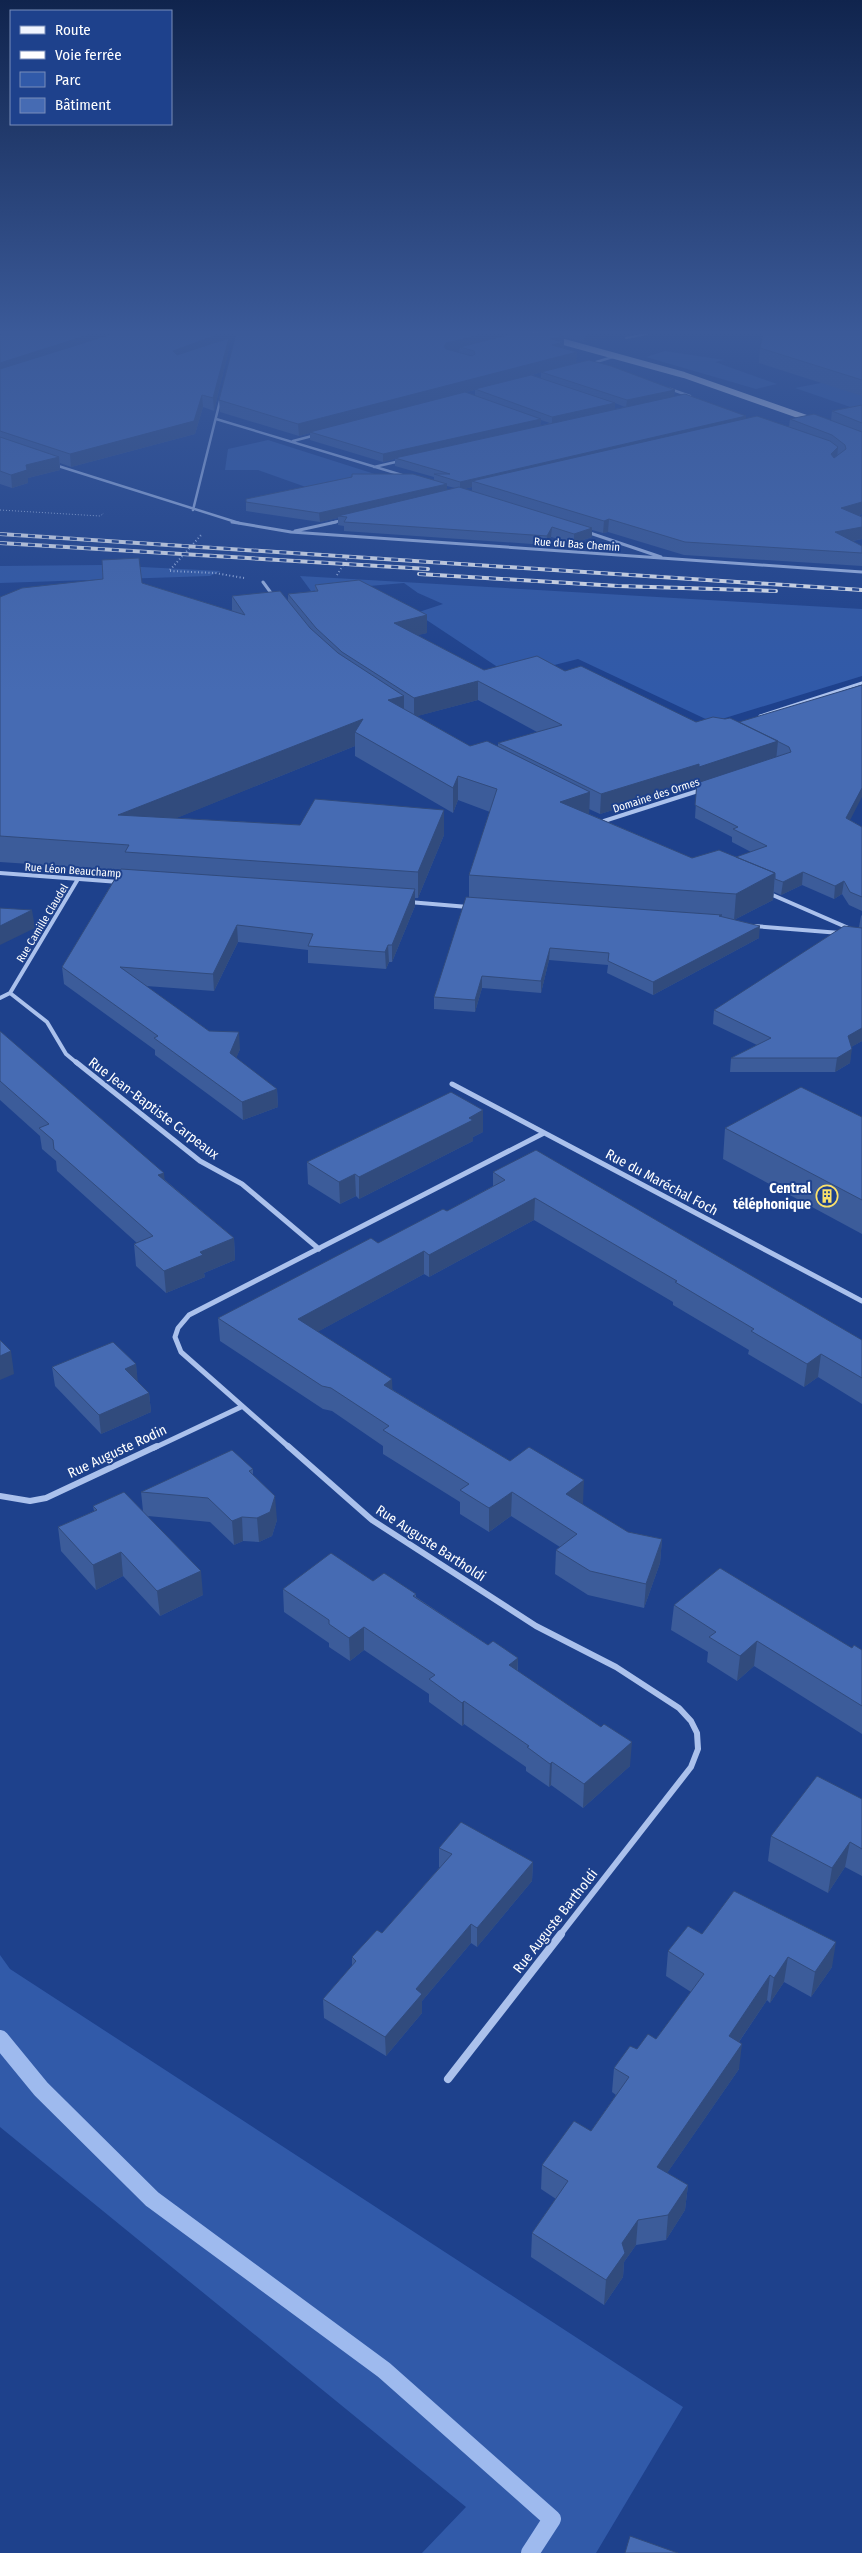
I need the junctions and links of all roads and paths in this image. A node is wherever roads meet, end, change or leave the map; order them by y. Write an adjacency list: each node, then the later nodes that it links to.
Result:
1 (207, 453): 8 (street)
2 (330, 453): 5 (street)
3 (402, 460): 5 (street)
4 (47, 462): 8 (street, Rue du Bas Chemin)
5 (374, 467): 6 (street)
6 (402, 476)
7 (0, 510): 9 (path)
8 (193, 510): 12 (street, Rue du Bas Chemin)
9 (104, 513)
10 (347, 519): 12 (street)
11 (579, 530): 15 (street)
12 (291, 532): 15 (street, Rue du Bas Chemin)
13 (203, 533): 18 (path)
14 (351, 551): 17 (path)
15 (666, 559): 16 (street, Rue du Bas Chemin)
16 (862, 572)
17 (337, 575)
18 (263, 582): 19 (street)
19 (275, 598)
20 (862, 683): 21 (street)
21 (758, 717)
22 (711, 786): 24 (street, Domaine des Ormes)
23 (596, 818): 24 (street)
24 (604, 821): 25 (street)
25 (612, 825)
26 (0, 873): 27 (street, Rue Léon Beauchamp)
27 (78, 879): 28 (street, Rue Léon Beauchamp); 35 (street, Rue Camille Claudel)
28 (128, 882)
29 (763, 891): 33 (street)
30 (407, 902): 31 (street)
31 (477, 907)
32 (751, 925): 34 (street)
33 (862, 934)
34 (862, 938)
35 (10, 993): 36 (street); 39 (street, Rue Jean-Baptiste Carpeaux)
36 (0, 998)
37 (452, 1084): 38 (street, Rue du Maréchal Foch)
38 (544, 1133): 39 (street, Rue Auguste Bartholdi); 40 (street, Rue du Maréchal Foch)
39 (319, 1249): 41 (street, Rue Auguste Bartholdi)
40 (862, 1301)
41 (241, 1407): 42 (street, Rue Auguste Rodin); 43 (street, Rue Auguste Bartholdi)
42 (0, 1496)
43 (448, 2079)

